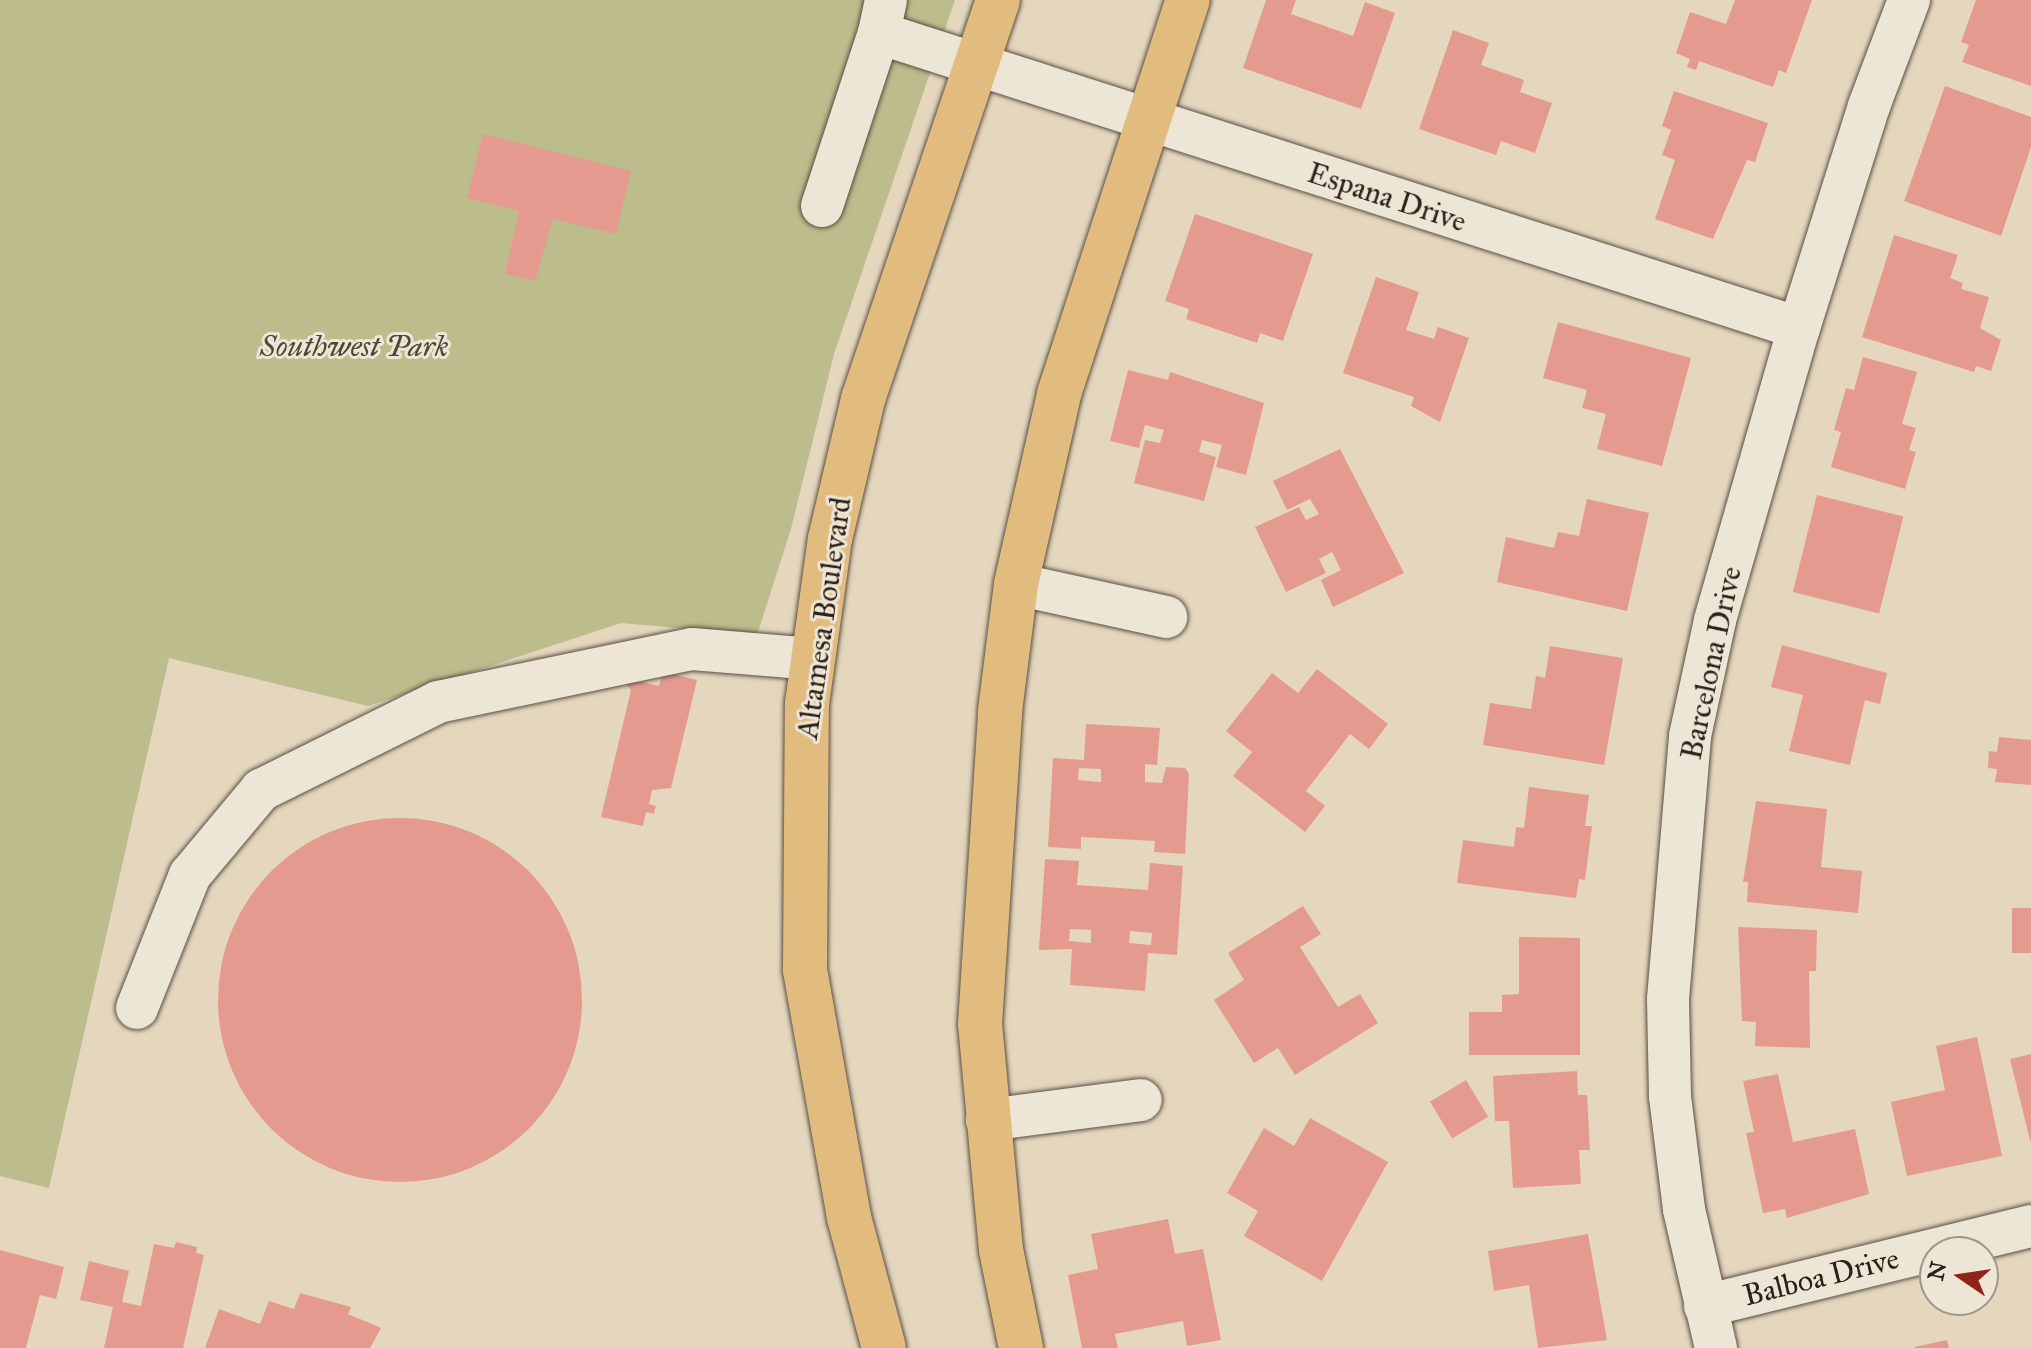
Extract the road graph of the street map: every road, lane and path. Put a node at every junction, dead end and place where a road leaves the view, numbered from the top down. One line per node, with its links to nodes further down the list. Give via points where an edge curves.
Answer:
1 (998, 0): 5 (main road, Altamesa Boulevard)
2 (1188, 0): 6 (main road)
3 (1909, 0): 8 (street, Barcelona Drive, via 1869,106)
4 (883, 16): 5 (street, Espana Drive); 7 (street)
5 (976, 61): 6 (street, Espana Drive); 11 (main road, Altamesa Boulevard, via 863,399 830,539)
6 (1145, 121): 8 (street, Espana Drive); 9 (main road, via 1059,394)
7 (822, 206)
8 (1799, 328): 16 (street, Barcelona Drive, via 1715,620 1690,736 1668,999 1670,1082 1684,1209)
9 (1016, 584): 10 (street); 14 (main road, via 983,921 980,1024)
10 (1166, 617)
11 (813, 659): 12 (street, via 692,649 438,702 261,790 190,875); 17 (main road, Altamesa Boulevard, via 802,866 805,970 849,1217)
12 (137, 1008)
13 (1141, 1100): 14 (street)
14 (987, 1120): 18 (main road, via 1001,1250)
15 (2031, 1226): 16 (street, Balboa Drive)
16 (1705, 1306): 19 (street, Barcelona Drive)
17 (884, 1348)
18 (1021, 1348)
19 (1716, 1348)

